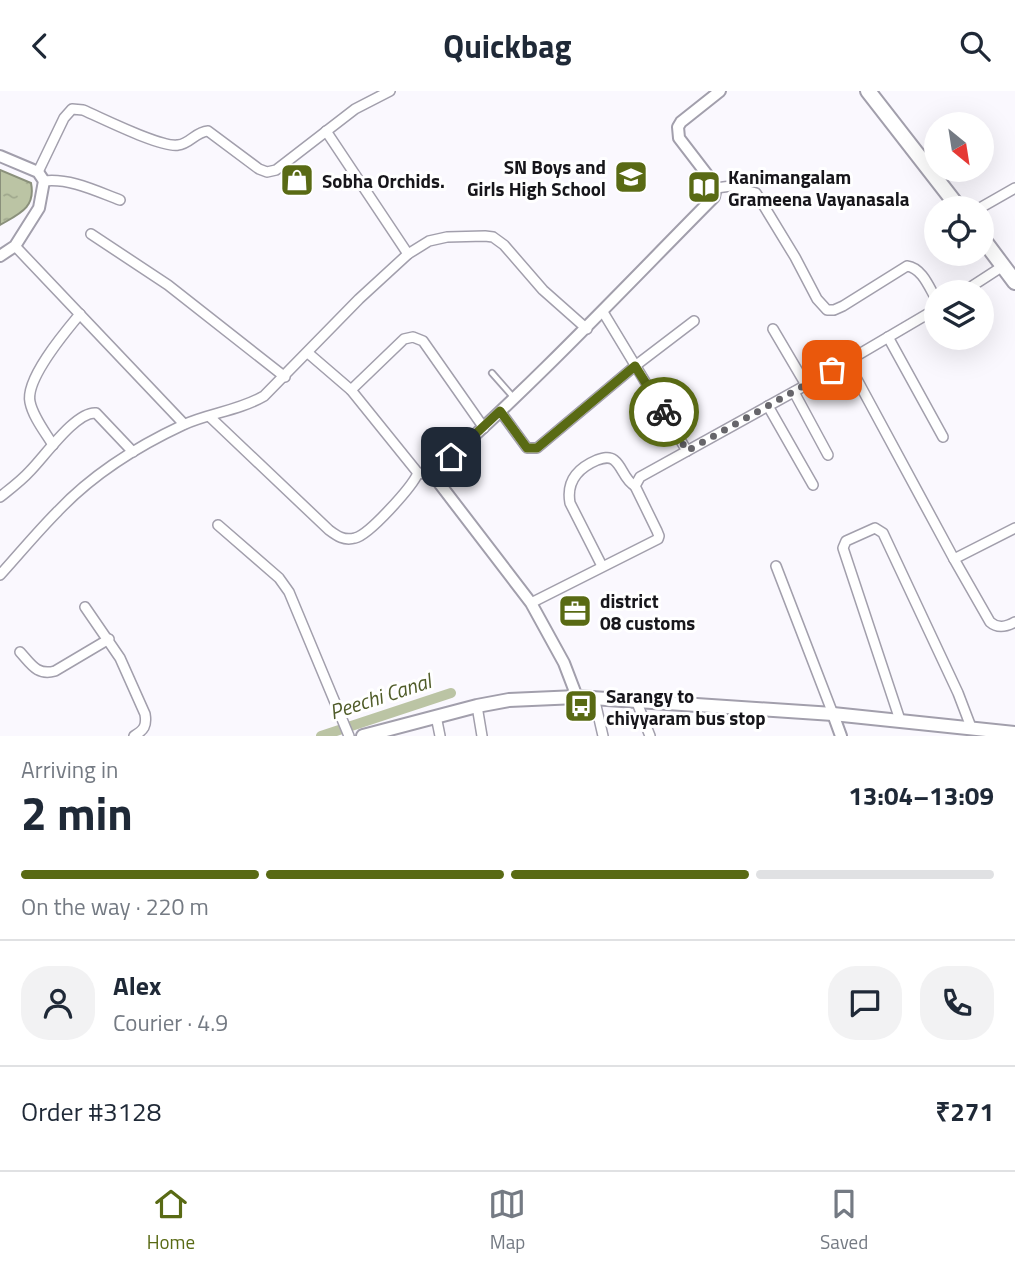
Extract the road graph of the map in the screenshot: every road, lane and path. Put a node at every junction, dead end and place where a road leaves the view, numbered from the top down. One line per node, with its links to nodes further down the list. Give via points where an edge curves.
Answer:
1 (390, 91): 4 (street)
2 (720, 91): 7 (street, via 681,122 677,132)
3 (868, 91): 9 (main road)
4 (326, 131): 6 (street, via 267,172 208,131 199,132 183,145 167,145 72,109); 14 (street)
5 (0, 156): 6 (street)
6 (41, 176): 10 (street); 13 (street, via 39,208)
7 (716, 188): 18 (street, via 732,186 756,193 827,310 843,306 907,267 915,267); 21 (street, via 713,197)
8 (1015, 188): 11 (street)
9 (950, 196)
10 (120, 200)
11 (994, 200)
12 (91, 234): 32 (street, via 168,285)
13 (15, 246): 16 (street); 22 (street)
14 (408, 254): 25 (street, via 429,241 447,237 492,237); 28 (street)
15 (994, 254): 17 (main road)
16 (0, 255)
17 (1003, 266): 19 (street); 20 (main road)
18 (924, 280)
19 (981, 280)
20 (1015, 282)
21 (603, 311): 25 (street); 30 (street)
22 (80, 314): 40 (street); 43 (street, via 51,348 30,391 35,416)
23 (924, 316): 27 (street)
24 (694, 321): 30 (street)
25 (587, 329): 36 (street)
26 (773, 329): 33 (street)
27 (888, 337): 29 (street); 42 (street)
28 (308, 353): 32 (street); 34 (street)
29 (847, 361): 33 (street); 54 (street)
30 (635, 366): 38 (street, via 537,448 527,448); 45 (street)
31 (492, 373): 36 (lane)
32 (285, 377): 39 (street, via 264,397)
33 (806, 385): 35 (street)
34 (351, 390): 41 (street, via 404,339 413,337 423,341); 47 (street)
35 (794, 392): 37 (street); 46 (street)
36 (514, 398): 38 (street)
37 (768, 406): 45 (street); 49 (street)
38 (500, 411): 41 (street)
39 (210, 417): 40 (street); 47 (street, via 342,538 356,538 367,531)
40 (184, 424): 44 (street)
41 (484, 428): 48 (street)
42 (943, 437)
43 (53, 445): 44 (street, via 89,412 96,413); 51 (street)
44 (133, 451): 57 (street, via 60,509)
45 (687, 451): 50 (street, via 640,477)
46 (828, 455)
47 (418, 473): 48 (street)
48 (433, 475): 58 (street)
49 (813, 485)
50 (635, 486): 55 (street, via 659,535 652,543); 55 (street, via 610,458 581,467 572,481 570,503)
51 (0, 497)
52 (218, 525): 71 (street, via 289,592)
53 (1015, 528): 54 (street)
54 (954, 559): 60 (street, via 990,622 995,627)
55 (602, 566): 58 (street)
56 (776, 566): 67 (street)
57 (0, 575)
58 (531, 603): 63 (street)
59 (85, 607): 61 (street)
60 (1015, 622)
61 (109, 639): 62 (street, via 46,674 38,672); 75 (street, via 145,714 143,730)
62 (20, 652)
63 (577, 697): 64 (main road); 66 (main road)
64 (594, 697): 65 (main road); 78 (street)
65 (636, 700): 67 (main road); 79 (street)
66 (477, 706): 68 (main road); 77 (street)
67 (834, 714): 69 (main road); 80 (street)
68 (436, 716): 74 (main road); 76 (street)
69 (900, 720): 70 (main road); 70 (street, via 844,548 846,541 875,528 883,533)
70 (971, 727): 72 (main road)
71 (346, 732)
72 (988, 733): 73 (main road)
73 (1015, 733)
74 (371, 735)
75 (134, 736)
76 (440, 736)
77 (482, 736)
78 (603, 736)
79 (650, 736)
80 (841, 736)

